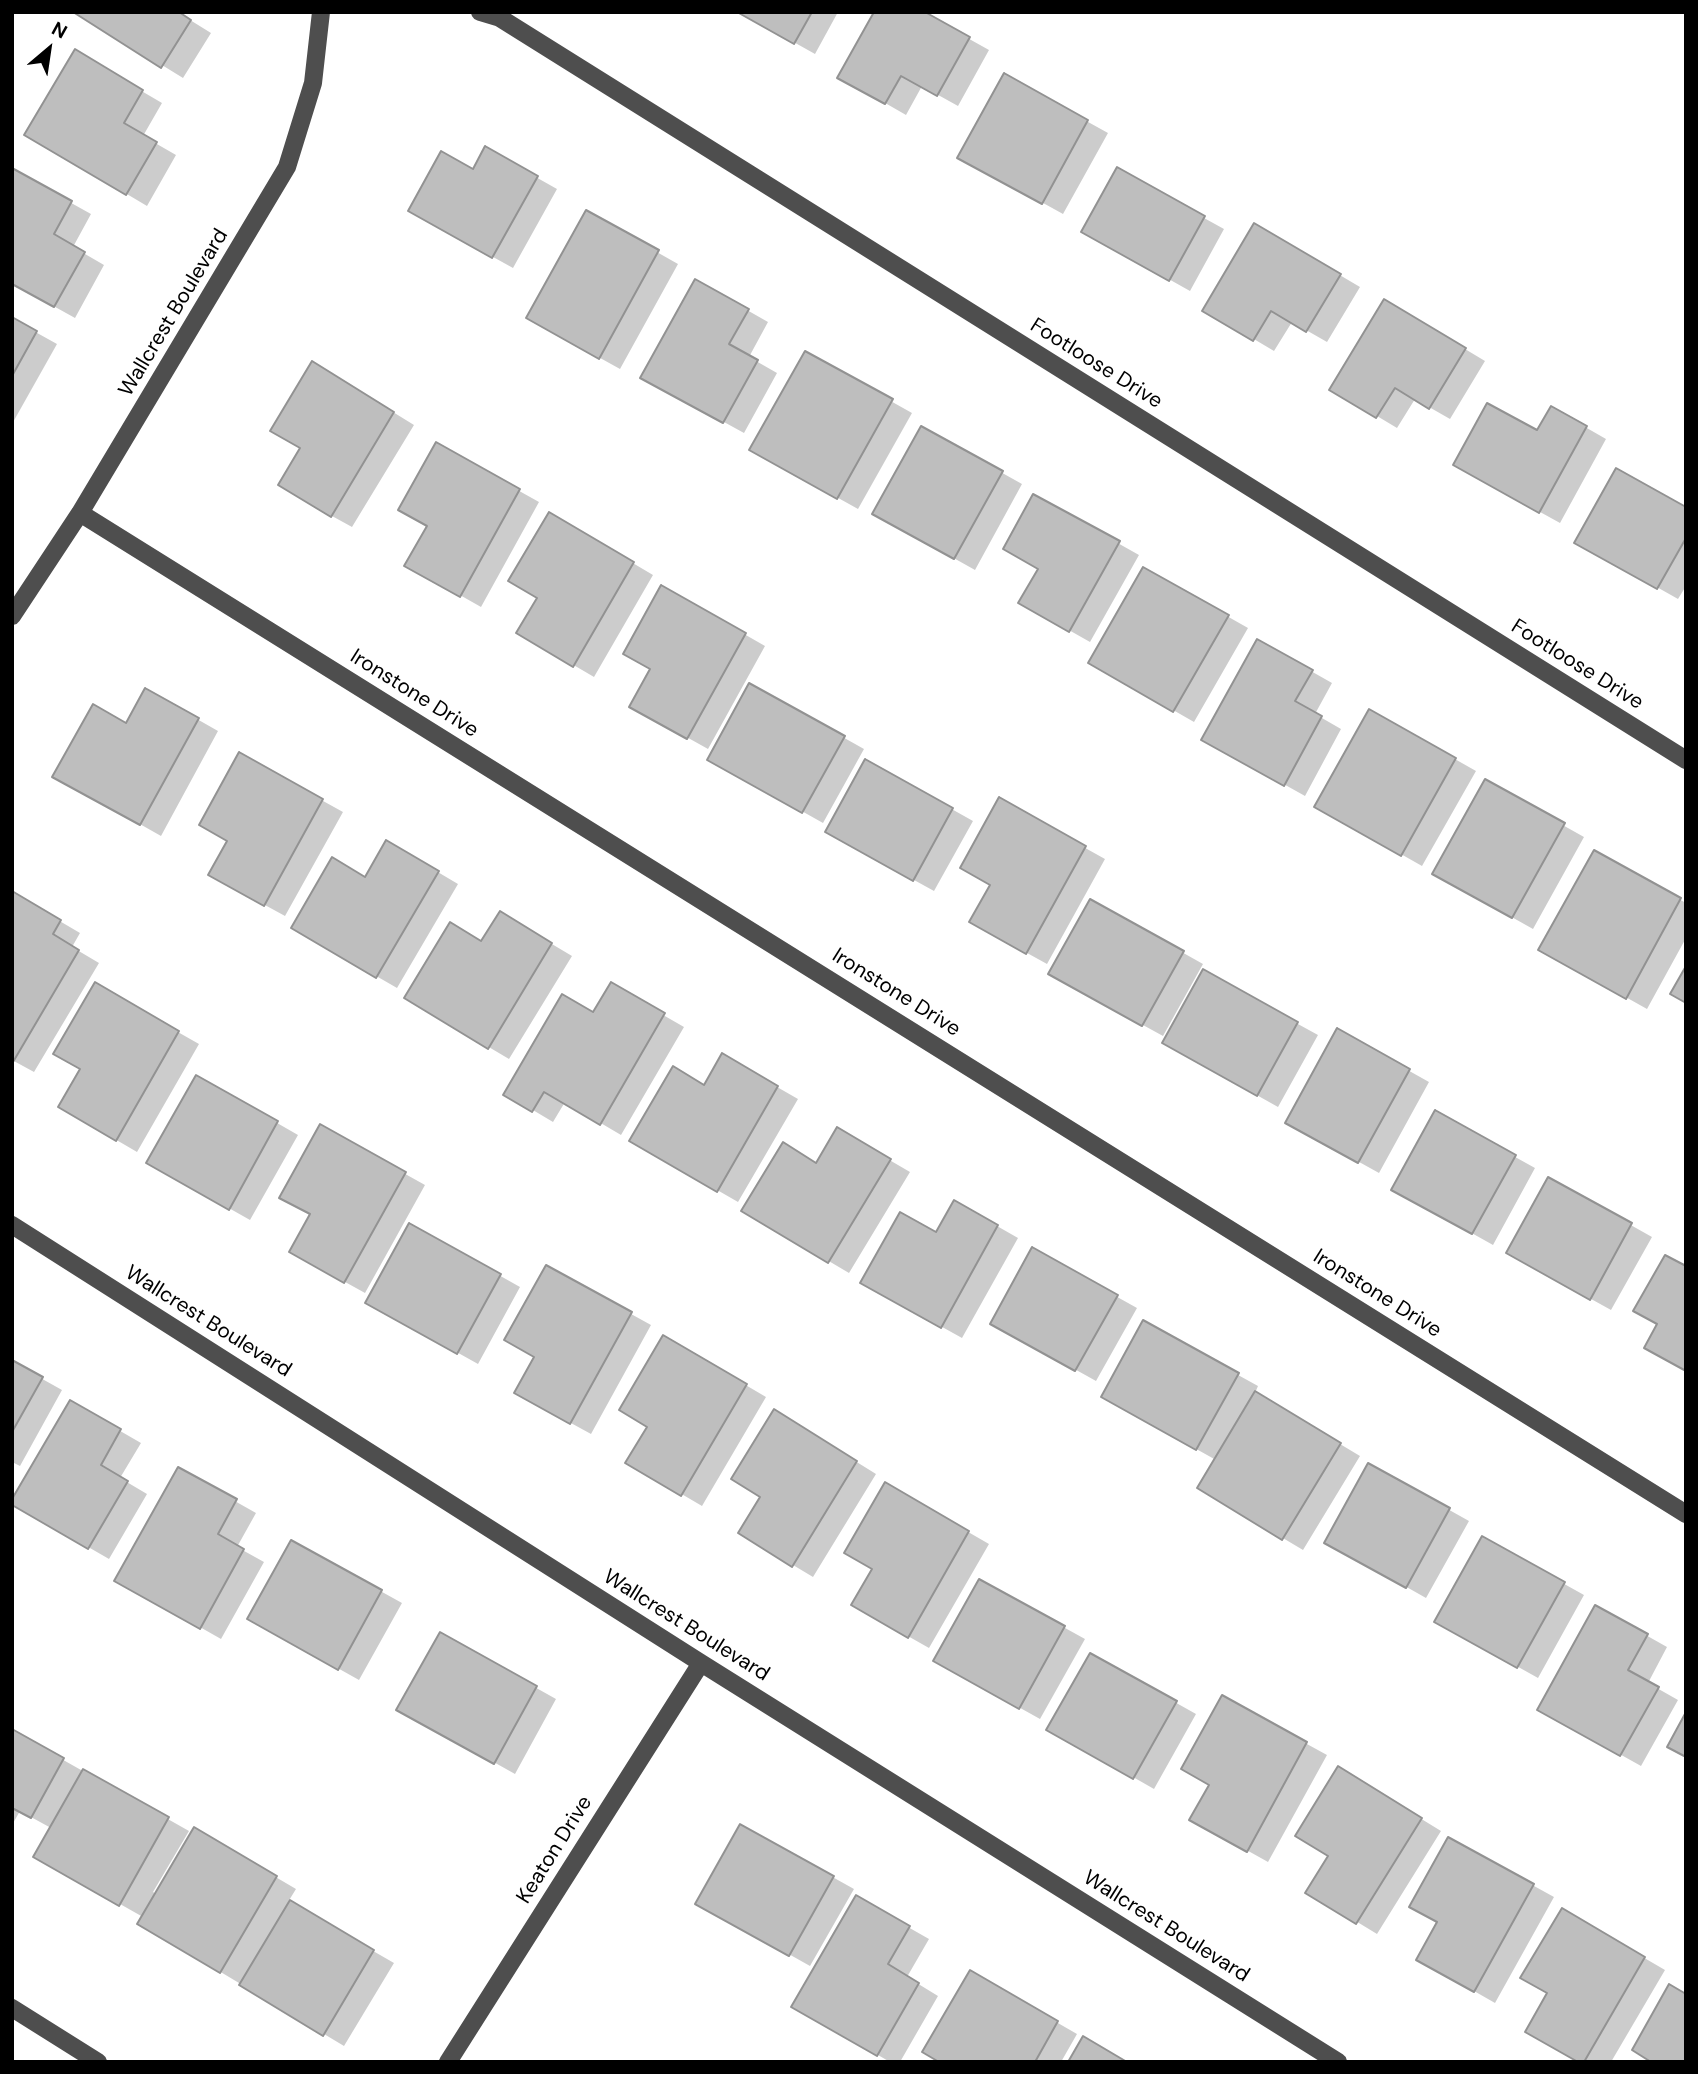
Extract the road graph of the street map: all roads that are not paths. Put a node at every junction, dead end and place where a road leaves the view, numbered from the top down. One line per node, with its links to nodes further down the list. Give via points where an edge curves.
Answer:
1 (321, 12): 3 (street, Wallcrest Boulevard, via 313,83 287,167)
2 (480, 12): 5 (street, Footloose Drive, via 500,18)
3 (80, 513): 4 (street, Wallcrest Boulevard); 7 (street, Ironstone Drive)
4 (12, 616)
5 (1686, 760)
6 (12, 1225): 8 (street, Wallcrest Boulevard)
7 (1686, 1514)
8 (701, 1662): 11 (street, Keaton Drive); 12 (street, Wallcrest Boulevard)
9 (12, 2008): 10 (street)
10 (98, 2062)
11 (448, 2062)
12 (1338, 2062)

